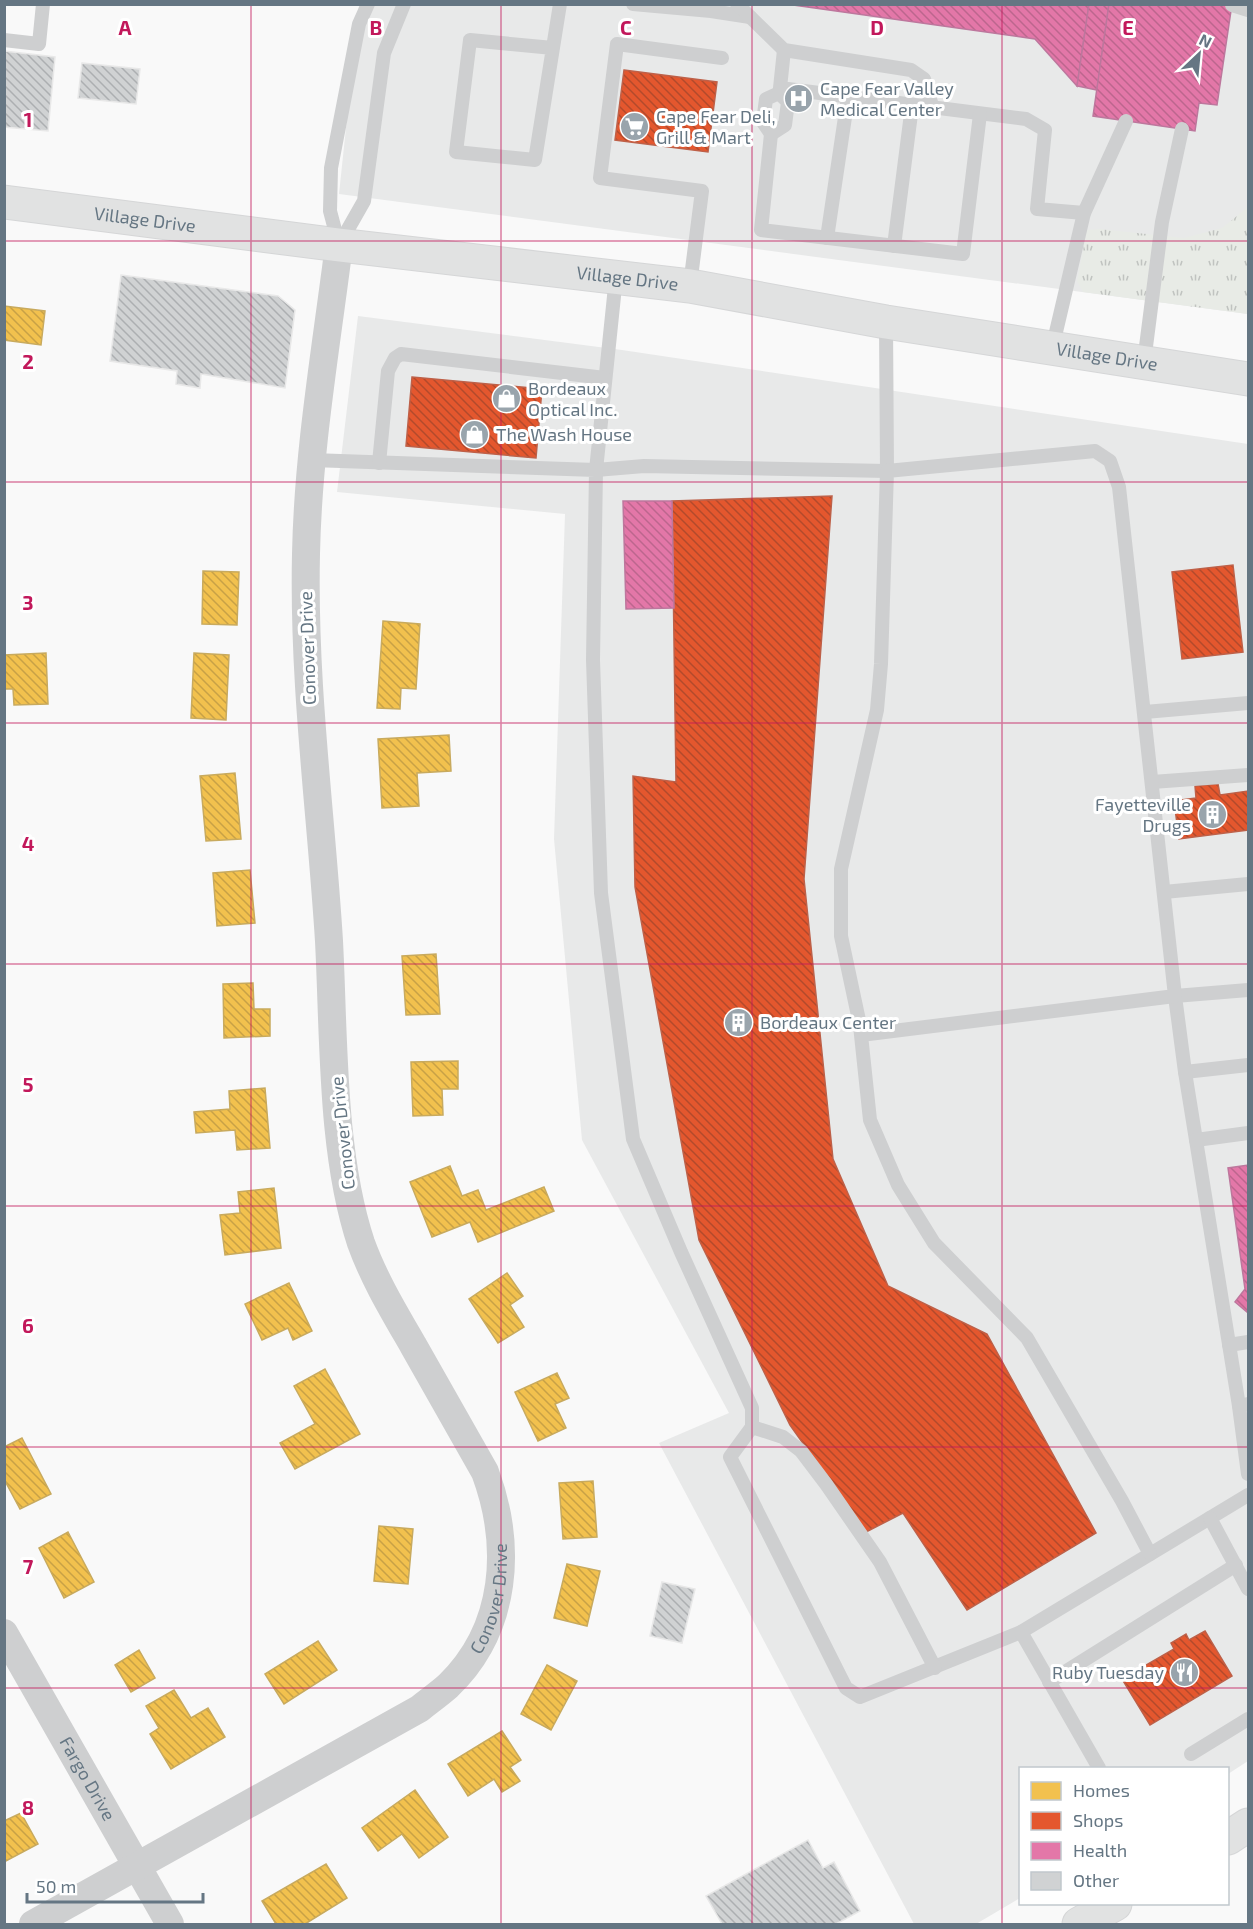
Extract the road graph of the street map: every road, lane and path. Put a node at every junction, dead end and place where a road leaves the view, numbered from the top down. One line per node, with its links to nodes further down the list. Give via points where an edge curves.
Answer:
1 (43, 4): 10 (lane, via 39,44)
2 (368, 4): 25 (lane, via 359,24 331,168 330,211)
3 (404, 4): 25 (lane, via 384,53 364,201)
4 (560, 4): 11 (lane)
5 (633, 4): 9 (lane)
6 (737, 4): 9 (lane)
7 (1232, 5): 8 (lane)
8 (1248, 10)
9 (751, 17): 12 (lane)
10 (4, 40)
11 (553, 48): 11 (lane, via 535,160 456,152 470,40)
12 (784, 50): 14 (lane); 17 (lane, via 911,70 924,79)
13 (722, 58): 28 (lane, via 617,44 600,178 702,191)
14 (779, 90): 15 (lane); 21 (lane, via 766,99 763,122); 21 (lane, via 788,102 785,125)
15 (848, 97): 16 (lane); 24 (lane)
16 (912, 106): 17 (lane); 26 (lane)
17 (933, 109): 18 (lane)
18 (980, 114): 23 (lane, via 1026,119 1045,130 1036,209); 26 (lane, via 963,254)
19 (1126, 121): 23 (lane)
20 (1182, 129): 31 (lane, via 1162,222)
21 (771, 134): 24 (lane, via 761,230)
22 (4, 202): 25 (main road, Village Drive)
23 (1084, 213): 30 (lane)
24 (827, 238): 26 (lane)
25 (339, 245): 27 (main road, Village Drive); 34 (street, Conover Drive)
26 (894, 246)
27 (616, 278): 28 (main road, Village Drive); 32 (lane)
28 (690, 286): 29 (main road, Village Drive)
29 (886, 322): 30 (main road, Village Drive); 37 (lane)
30 (1053, 349): 31 (main road, Village Drive)
31 (1143, 364): 33 (main road, Village Drive)
32 (605, 378): 35 (lane, via 401,354 388,371); 36 (lane)
33 (1248, 379)
34 (312, 460): 35 (lane); 70 (street, Conover Drive, via 306,639 327,903 341,1156 351,1209 381,1290 485,1472 498,1512 502,1565 485,1633 448,1685 419,1709)
35 (379, 463): 36 (lane)
36 (596, 470): 37 (lane, via 644,466); 54 (lane, via 593,660 601,893 633,1139 752,1408)
37 (887, 471): 39 (lane, via 1095,451 1110,461 1119,487); 46 (lane, via 877,710 841,869 841,936)
38 (1248, 703): 39 (lane)
39 (1144, 712): 41 (lane)
40 (1248, 775): 41 (lane)
41 (1152, 782): 43 (lane)
42 (1248, 884): 43 (lane)
43 (1164, 892): 45 (lane)
44 (1248, 990): 45 (lane)
45 (1175, 996): 46 (lane); 48 (lane)
46 (861, 1035): 58 (lane, via 870,1120 898,1185 934,1243 1027,1338)
47 (1248, 1065): 48 (lane)
48 (1185, 1072): 50 (lane)
49 (1248, 1133): 50 (lane)
50 (1196, 1140): 52 (lane)
51 (1248, 1342): 52 (lane)
52 (1229, 1345): 53 (lane)
53 (1244, 1405): 55 (lane)
54 (752, 1427): 63 (lane, via 783,1437 801,1451 880,1562); 63 (lane, via 730,1457 846,1688 860,1697)
55 (1248, 1474)
56 (1248, 1495): 57 (lane)
57 (1210, 1518): 58 (lane); 59 (lane)
58 (1150, 1554): 61 (lane)
59 (1236, 1565): 60 (lane); 64 (lane)
60 (1248, 1589)
61 (1021, 1632): 63 (lane); 64 (lane)
62 (4, 1633): 70 (street, Fargo Drive)
63 (935, 1668)
64 (1049, 1682): 67 (lane)
65 (1248, 1719): 66 (lane)
66 (1191, 1754)
67 (1098, 1767)
68 (1248, 1825): 69 (main road)
69 (1229, 1837)
70 (137, 1866): 72 (street, Conover Drive); 73 (street, Fargo Drive)
71 (1113, 1905): 74 (main road)
72 (33, 1924)
73 (170, 1924)
74 (1079, 1924)

